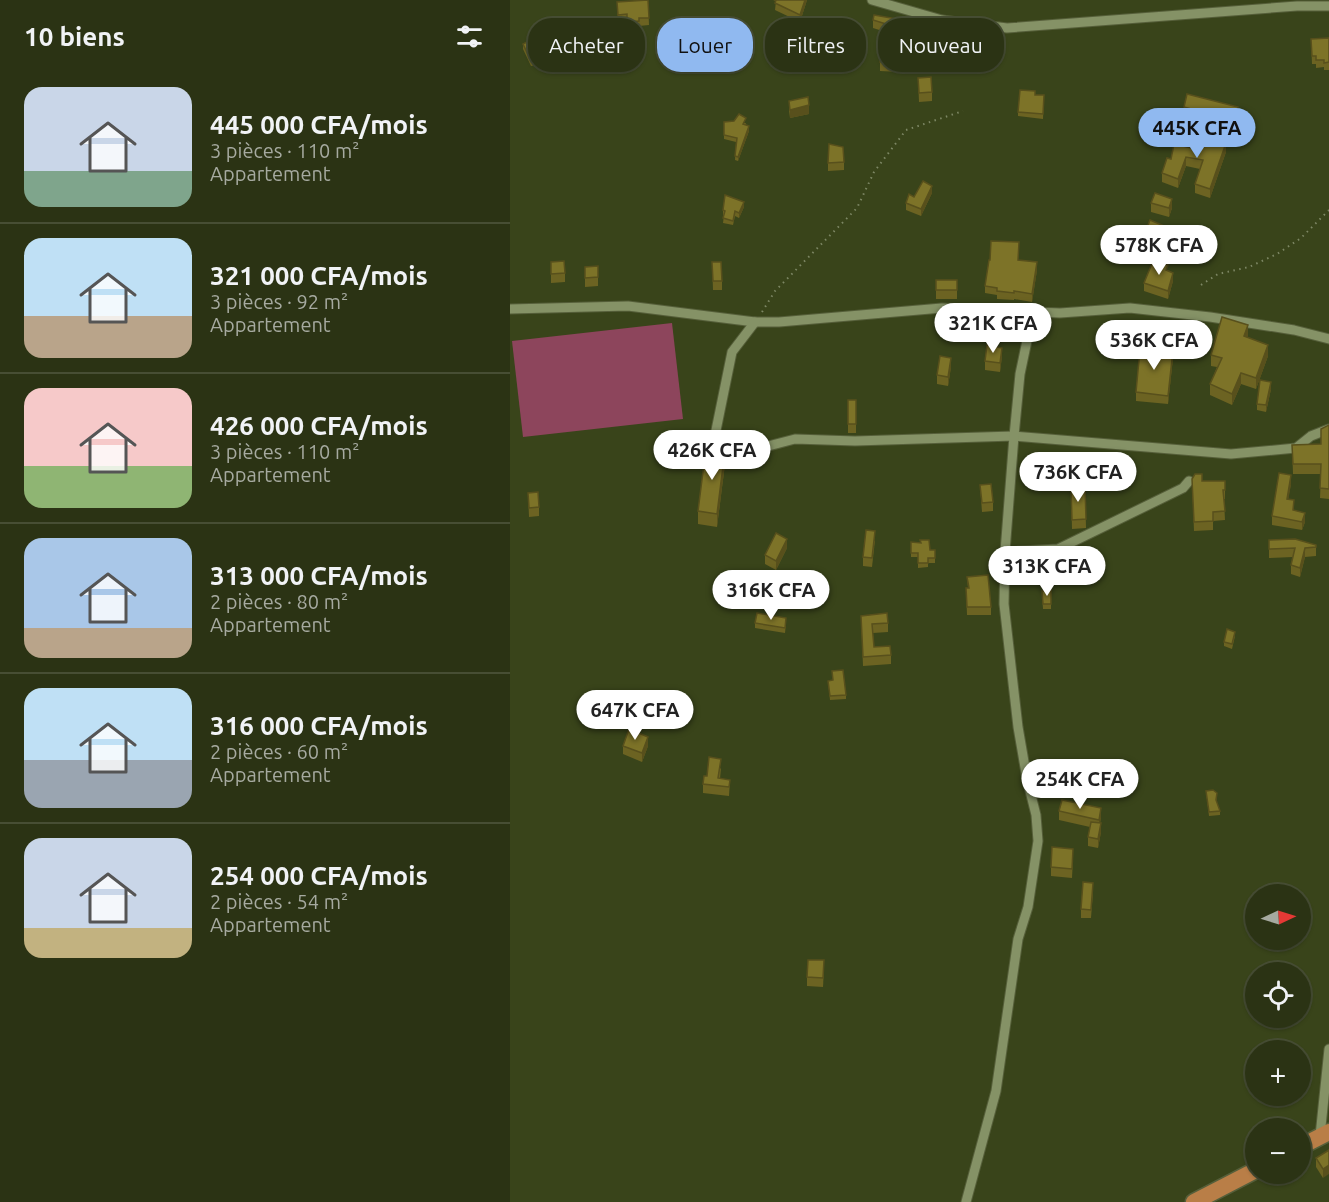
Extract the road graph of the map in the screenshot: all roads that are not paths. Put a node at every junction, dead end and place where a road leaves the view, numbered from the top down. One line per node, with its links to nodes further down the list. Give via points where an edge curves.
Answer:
1 (872, 0): 2 (street, via 942,20 1007,28)
2 (1329, 6)
3 (510, 309): 5 (street, via 628,306)
4 (1028, 313): 5 (street, via 942,308); 6 (street, via 1130,308 1284,328); 8 (street)
5 (755, 322): 9 (street, via 732,352)
6 (1329, 339)
7 (1329, 429): 8 (street, via 1296,447 1231,454)
8 (1014, 436): 10 (street, via 795,439); 12 (street)
9 (713, 445)
10 (742, 453)
11 (1189, 481): 12 (street, via 1183,488 1058,549)
12 (1005, 552): 17 (street, via 1009,656 1038,841 1028,907 1018,939 996,1091)
13 (1329, 1049): 14 (street)
14 (1325, 1134): 15 (highway)
15 (1311, 1141)
16 (1245, 1176): 18 (highway)
17 (966, 1202)
18 (1194, 1202)

